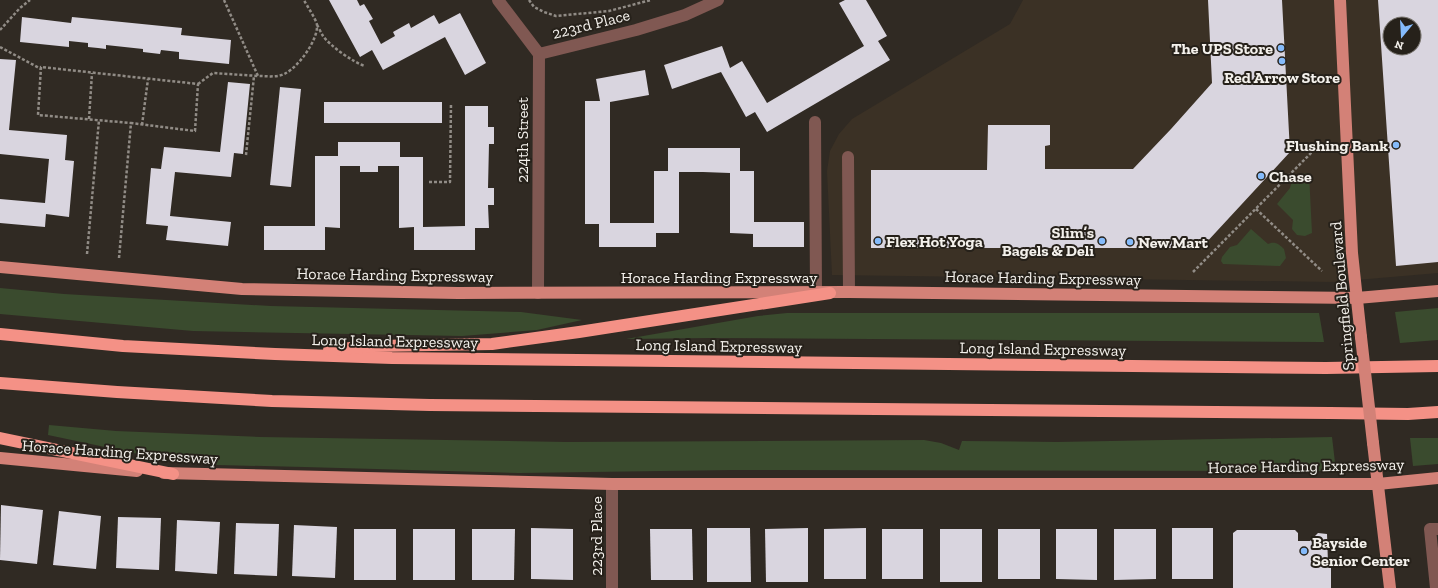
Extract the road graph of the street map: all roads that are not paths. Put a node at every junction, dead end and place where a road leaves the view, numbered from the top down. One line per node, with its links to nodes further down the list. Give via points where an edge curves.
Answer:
1 (498, 0): 4 (street)
2 (718, 0): 4 (street, 223rd Place, via 685,15 636,30)
3 (1340, 0): 13 (main road, Springfield Boulevard, via 1352,253)
4 (539, 54): 10 (street, 224th Street)
5 (815, 122): 11 (street)
6 (848, 157): 9 (street)
7 (0, 267): 10 (main road, Horace Harding Expressway, via 242,289)
8 (1438, 290): 13 (main road, Horace Harding Expressway)
9 (849, 292): 12 (main road, Horace Harding Expressway); 13 (main road, Horace Harding Expressway)
10 (538, 293): 11 (main road, Horace Harding Expressway)
11 (816, 293): 12 (main road, Horace Harding Expressway)
12 (830, 293): 15 (highway, via 492,344 373,346)
13 (1357, 298): 24 (main road, Springfield Boulevard, bridge)
14 (0, 334): 15 (highway, Long Island Expressway, via 123,346)
15 (276, 354): 16 (highway, Long Island Expressway, via 392,358 1326,368)
16 (1438, 366)
17 (0, 383): 18 (highway, via 272,401 414,404 1408,414)
18 (1438, 412)
19 (0, 438): 21 (highway)
20 (0, 458): 21 (main road, Horace Harding Expressway)
21 (173, 474): 23 (main road, Horace Harding Expressway)
22 (1438, 478): 24 (main road, Horace Harding Expressway)
23 (612, 484): 24 (main road, Horace Harding Expressway); 26 (street, 223rd Place)
24 (1378, 484): 27 (main road, Springfield Boulevard)
25 (1438, 529): 28 (street, via 1430,529)
26 (612, 588)
27 (1390, 588)
28 (1436, 588)

